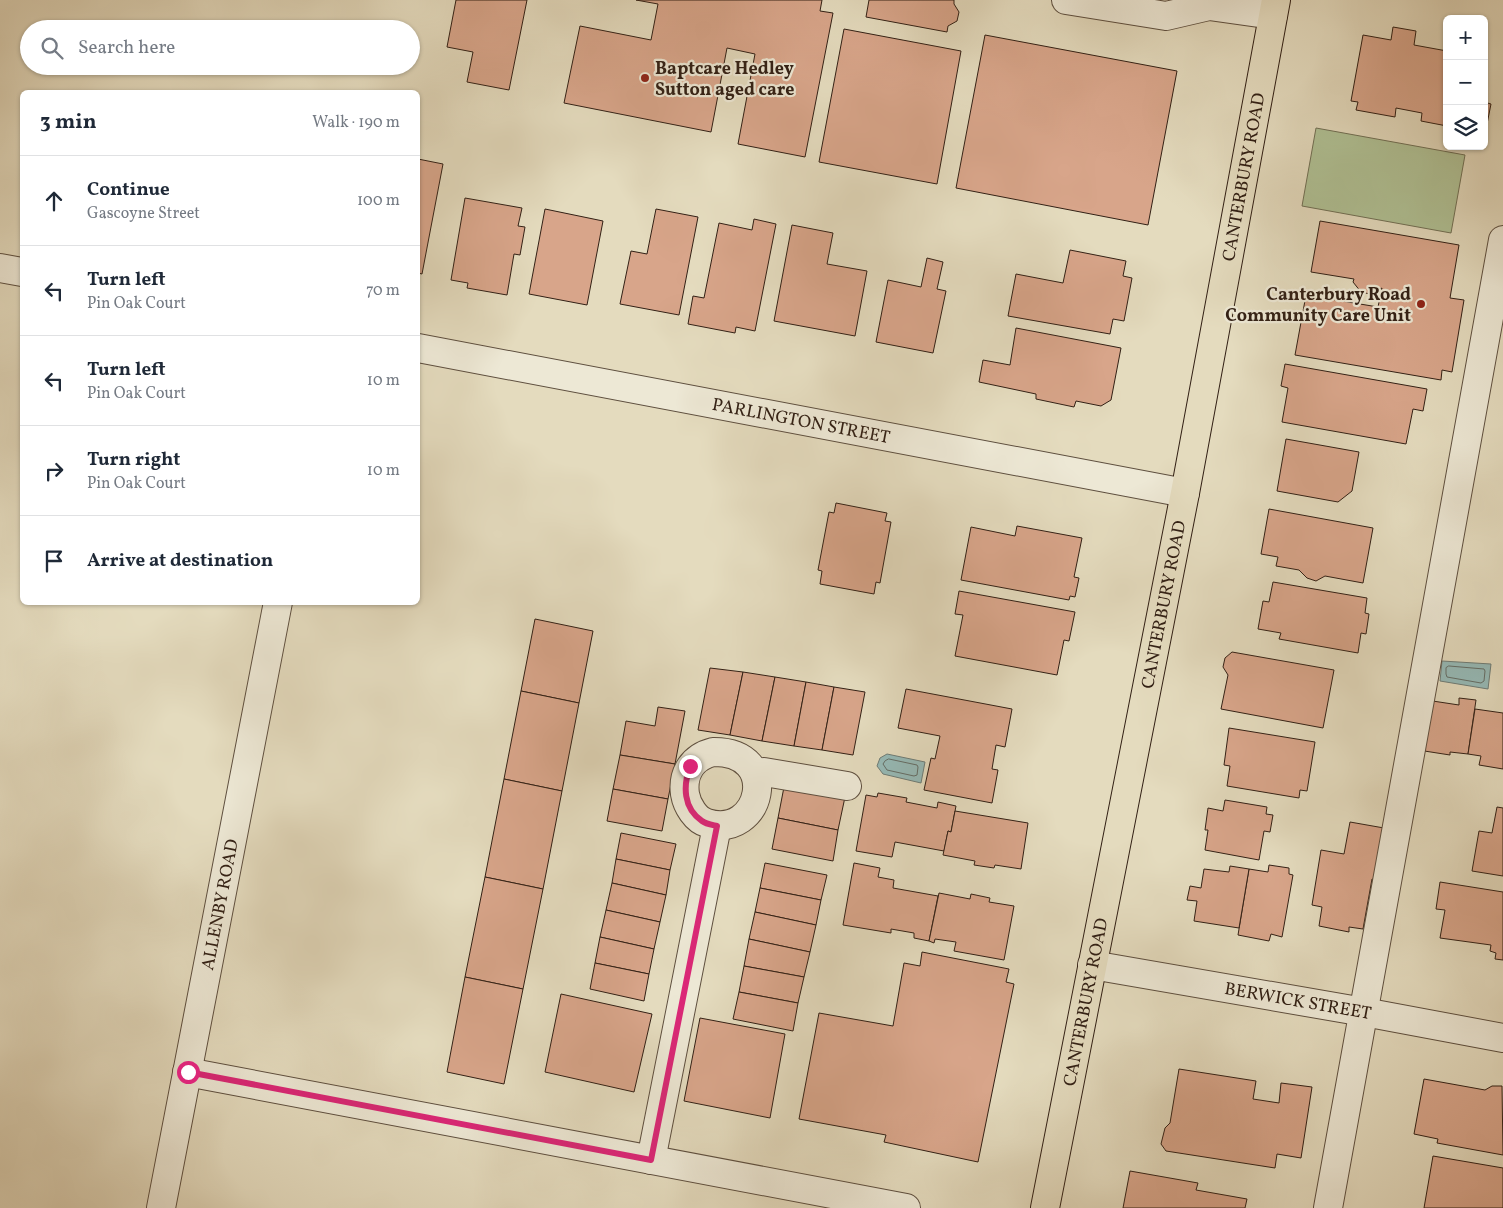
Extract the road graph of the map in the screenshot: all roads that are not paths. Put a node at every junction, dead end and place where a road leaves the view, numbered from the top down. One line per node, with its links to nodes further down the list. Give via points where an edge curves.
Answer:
1 (1066, 0): 2 (street, via 1166,16 1210,6)
2 (1274, 8): 7 (main road, CANTERBURY ROAD)
3 (1503, 240): 13 (street)
4 (0, 268): 5 (street)
5 (20, 272)
6 (420, 348): 7 (street, PARLINGTON STREET)
7 (1185, 493): 12 (main road, CANTERBURY ROAD)
8 (277, 605): 15 (street, ALLENBY ROAD)
9 (756, 776): 10 (street, via 764,772); 11 (street, via 756,797 744,817 731,824); 11 (street, via 744,760 722,752 704,754 690,766 686,800 702,822)
10 (847, 786)
11 (717, 826): 16 (street)
12 (1092, 965): 13 (street, BERWICK STREET); 19 (main road, CANTERBURY ROAD)
13 (1364, 1012): 14 (street, BERWICK STREET); 20 (street)
14 (1503, 1038)
15 (188, 1072): 16 (street); 17 (street, ALLENBY ROAD)
16 (651, 1160): 18 (street)
17 (161, 1208)
18 (906, 1208)
19 (1045, 1208)
20 (1328, 1208)

